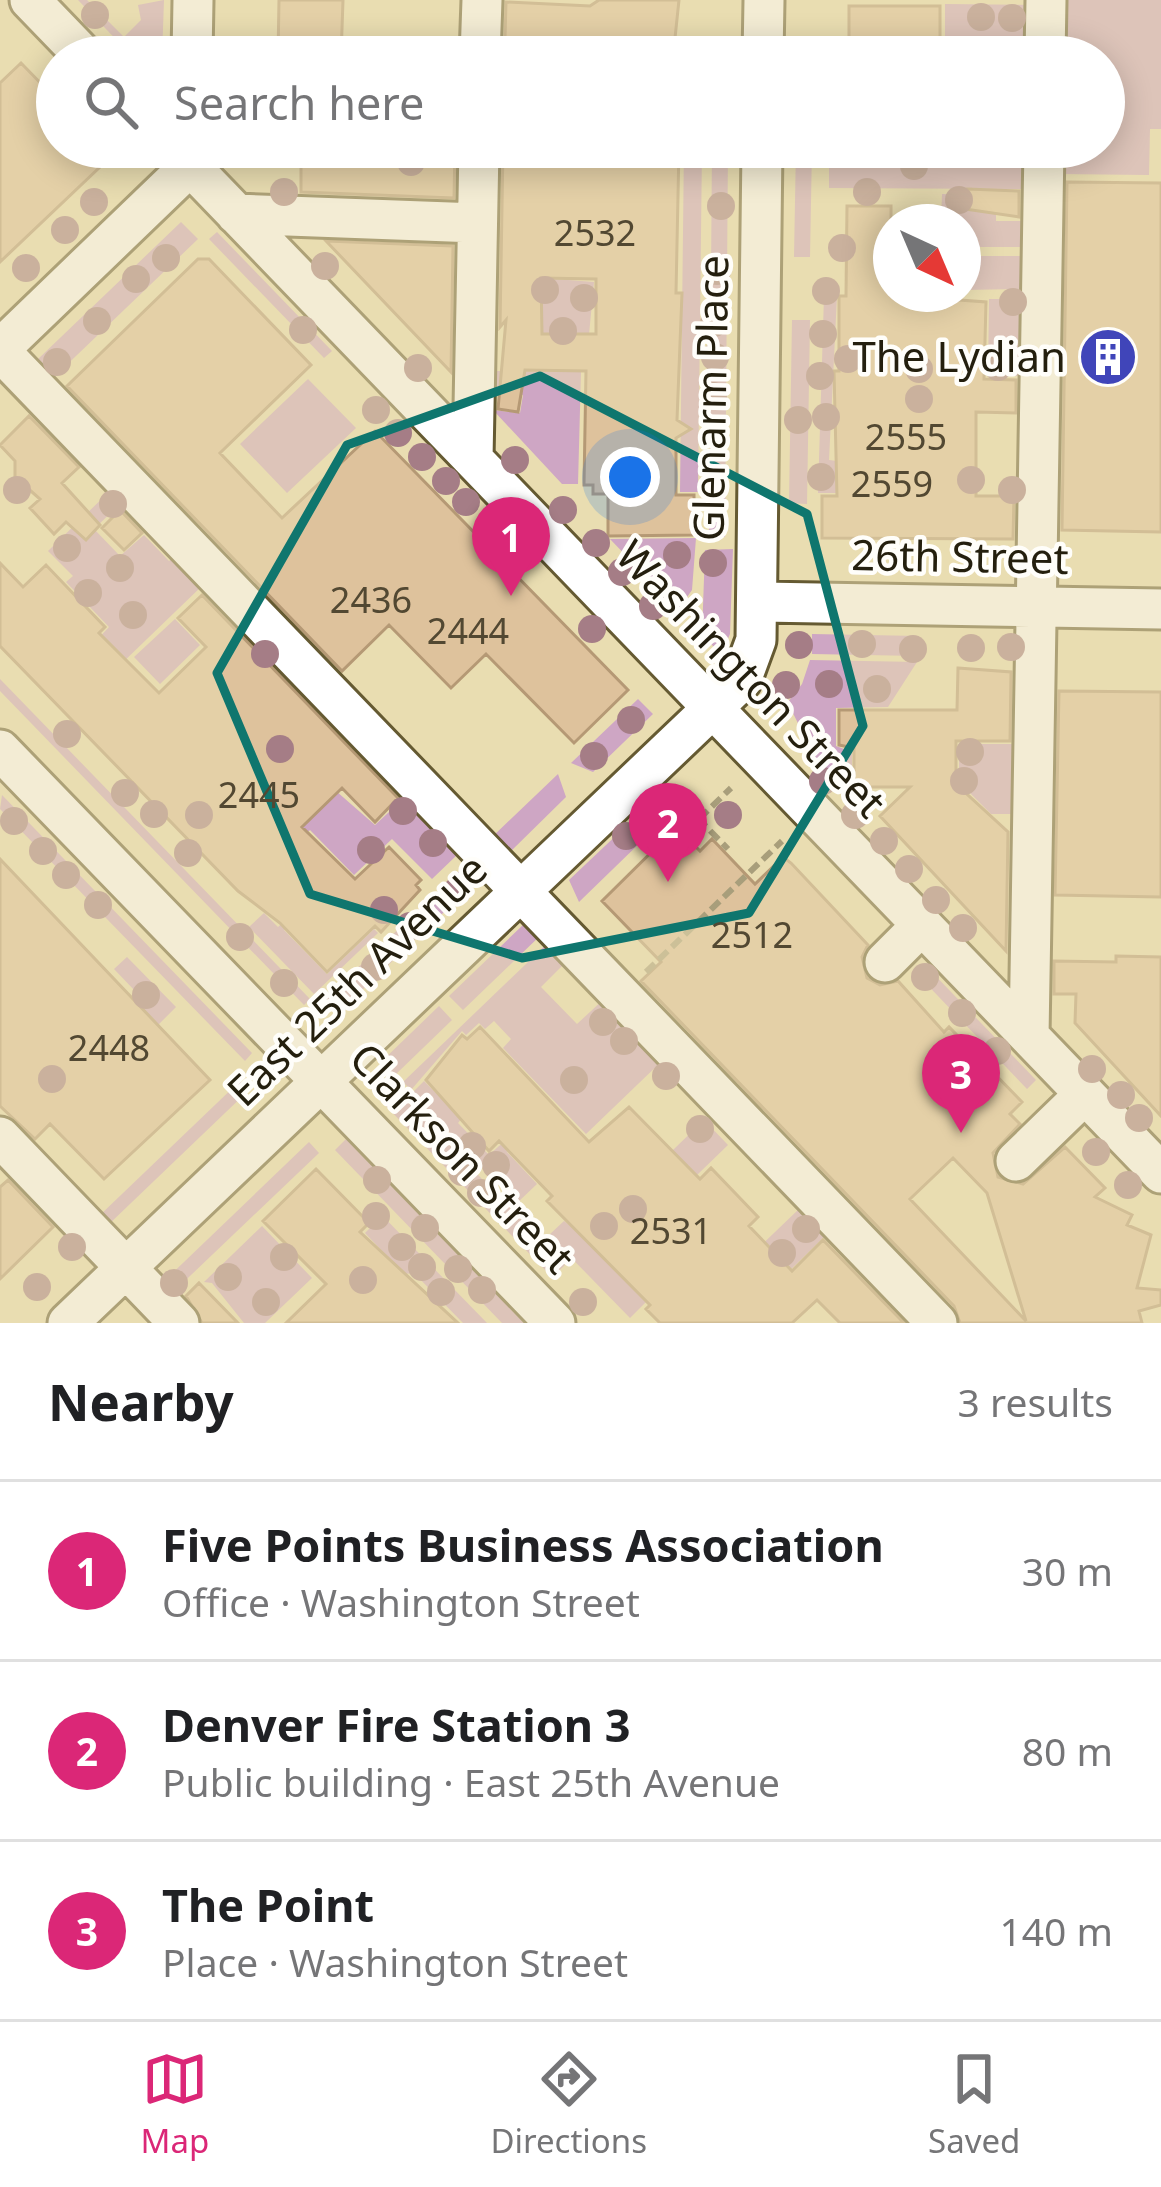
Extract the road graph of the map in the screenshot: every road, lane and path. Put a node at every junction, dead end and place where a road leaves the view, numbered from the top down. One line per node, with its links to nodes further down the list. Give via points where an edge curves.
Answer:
1 (30, 0): 6 (street)
2 (193, 0): 7 (street)
3 (482, 0): 8 (street)
4 (764, 0): 9 (street)
5 (1046, 0): 10 (street)
6 (65, 36)
7 (192, 36)
8 (481, 36)
9 (763, 36)
10 (1045, 36)
11 (170, 168): 18 (street)
12 (197, 168): 16 (street, Washington Street)
13 (478, 168): 17 (street)
14 (762, 168): 20 (street, Glenarm Place)
15 (1043, 168): 21 (street)
16 (236, 214): 17 (street); 19 (street, Washington Street)
17 (477, 223): 19 (street)
18 (0, 350): 30 (street)
19 (473, 459): 23 (street, Washington Street)
20 (757, 602): 21 (street, 26th Street); 23 (street, Glenarm Place, via 757,640 741,681)
21 (1036, 607): 22 (street, 26th Street); 34 (street)
22 (1161, 609)
23 (712, 708): 30 (street, East 25th Avenue); 31 (street, Washington Street)
24 (0, 750): 35 (street, Clarkson Street)
25 (731, 788): 27 (path)
26 (686, 806): 27 (path)
27 (699, 819): 29 (path)
28 (782, 841): 33 (path)
29 (728, 849)
30 (520, 891): 33 (street); 35 (street, East 25th Avenue)
31 (922, 925): 32 (street); 34 (street, Washington Street)
32 (885, 962)
33 (621, 995): 44 (street)
34 (1029, 1036): 36 (street, Washington Street)
35 (320, 1082): 40 (street, East 25th Avenue); 43 (street, Clarkson Street)
36 (1085, 1094): 38 (street); 39 (street, Washington Street)
37 (0, 1137): 40 (street)
38 (1016, 1161)
39 (1161, 1173)
40 (126, 1268): 41 (street, East 25th Avenue); 42 (street)
41 (68, 1323)
42 (179, 1323)
43 (555, 1323)
44 (937, 1323)

